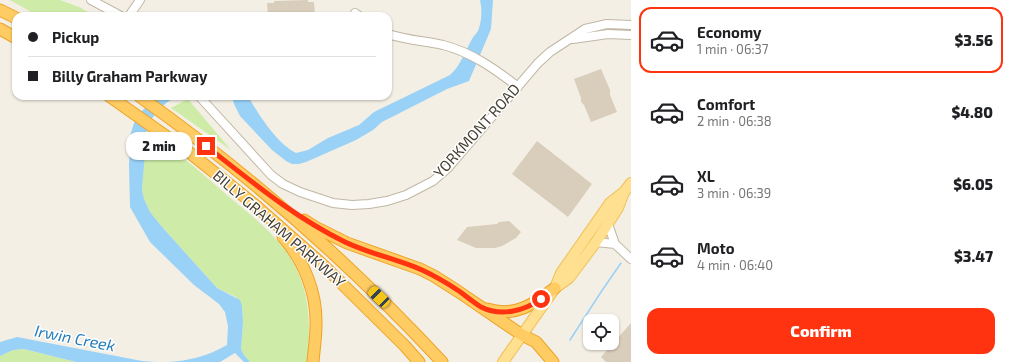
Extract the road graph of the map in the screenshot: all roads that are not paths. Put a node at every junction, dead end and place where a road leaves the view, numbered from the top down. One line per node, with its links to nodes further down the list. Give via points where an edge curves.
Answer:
1 (91, 0): 4 (street)
2 (140, 0): 5 (street)
3 (0, 10): 6 (highway)
4 (114, 12)
5 (131, 12)
6 (12, 16)
7 (631, 25): 12 (street, YORKMONT ROAD, via 595,26)
8 (0, 29): 11 (highway)
9 (392, 35): 13 (street, via 454,48 490,66)
10 (631, 35): 12 (street, YORKMONT ROAD, via 608,34)
11 (12, 36)
12 (570, 39): 13 (street, YORKMONT ROAD, via 547,54)
13 (518, 87): 16 (street, YORKMONT ROAD, via 439,176 406,195 363,205 326,201 283,184 271,175)
14 (114, 100): 20 (highway, BILLY GRAHAM PARKWAY, via 190,153)
15 (145, 100): 19 (highway, BILLY GRAHAM PARKWAY)
16 (203, 100)
17 (631, 183): 18 (main road)
18 (624, 192): 21 (main road); 25 (main road, via 610,203 560,273)
19 (266, 193): 26 (highway, via 315,227 347,243 420,269); 30 (highway, BILLY GRAHAM PARKWAY, via 334,253)
20 (255, 205): 28 (highway, via 294,250 312,290 316,310); 29 (highway, BILLY GRAHAM PARKWAY, via 323,265)
21 (608, 224): 22 (main road); 23 (street)
22 (596, 242): 23 (street); 25 (main road, via 569,278)
23 (615, 244): 24 (street)
24 (631, 259)
25 (555, 288): 26 (highway, via 534,304 522,309 498,311); 27 (main road)
26 (481, 306): 27 (highway)
27 (522, 336): 31 (main road); 32 (highway, via 536,342)
28 (313, 362)
29 (419, 362)
30 (442, 362)
31 (503, 362)
32 (553, 362)

